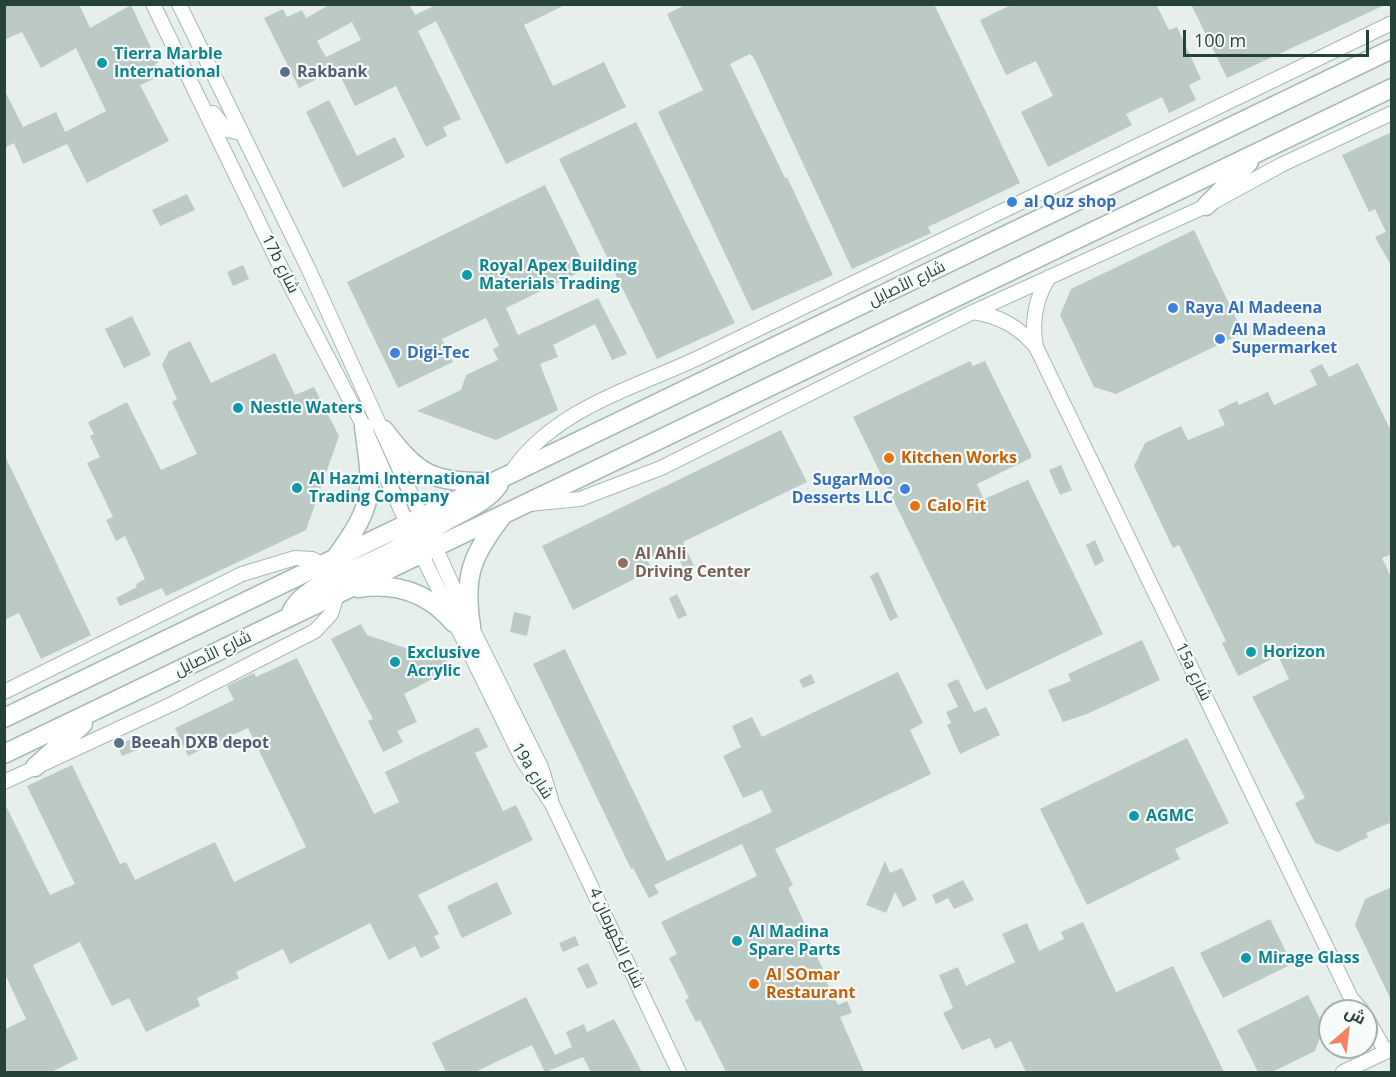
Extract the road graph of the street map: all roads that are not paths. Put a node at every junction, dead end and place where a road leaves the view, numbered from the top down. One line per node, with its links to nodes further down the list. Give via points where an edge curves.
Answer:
1 (153, 4): 5 (street, 17b شارع)
2 (179, 4): 8 (street, 17b شارع)
3 (1392, 23): 16 (street, via 585,410 534,442)
4 (1392, 49): 16 (main road, شارع الأصايل)
5 (182, 63): 8 (street, via 222,126 232,133); 14 (street, 17b شارع, via 276,258)
6 (1392, 88): 9 (main road, شارع الأصايل)
7 (1392, 113): 10 (street, via 1281,165)
8 (242, 133): 15 (street, 17b شارع)
9 (1258, 152): 10 (main road); 17 (main road, شارع الأصايل)
10 (1206, 206): 11 (street)
11 (1048, 277): 12 (street); 13 (street, 15a شارع, via 1036,305)
12 (973, 312): 13 (street, 15a شارع, via 994,316 1013,326); 17 (street, via 630,481 580,499)
13 (1036, 347): 31 (street, 15a شارع)
14 (364, 427): 19 (street, 17b شارع); 20 (main road, via 369,496 361,521)
15 (384, 430): 16 (main road, via 404,457 429,474 450,481); 19 (street, 17b شارع)
16 (503, 479): 19 (main road, شارع الأصايل)
17 (524, 504): 18 (main road, شارع الأصايل)
18 (505, 512): 19 (main road, شارع الأصايل); 23 (main road, via 478,549 471,567)
19 (421, 534): 20 (main road, شارع الأصايل); 21 (main road, شارع الأصايل); 22 (main road, via 309,592 297,602); 23 (street, 19a شارع)
20 (329, 561): 24 (street, via 295,558 242,574); 26 (main road, شارع الأصايل)
21 (340, 592): 22 (main road, شارع الأصايل); 23 (main road, via 377,586 412,591); 28 (street, via 331,614 315,631 172,704)
22 (290, 616): 25 (main road, شارع الأصايل)
23 (463, 624): 30 (street, 19a شارع, via 522,759)
24 (4, 692)
25 (97, 711): 27 (main road, شارع الأصايل); 28 (main road)
26 (4, 718)
27 (4, 754)
28 (35, 767): 29 (street)
29 (4, 782)
30 (552, 804): 35 (street, شارع الكهرمان 4)
31 (1349, 999)
32 (1378, 1035): 33 (street)
33 (1389, 1051): 34 (street)
34 (1370, 1060): 36 (street)
35 (679, 1072)
36 (1343, 1072)

